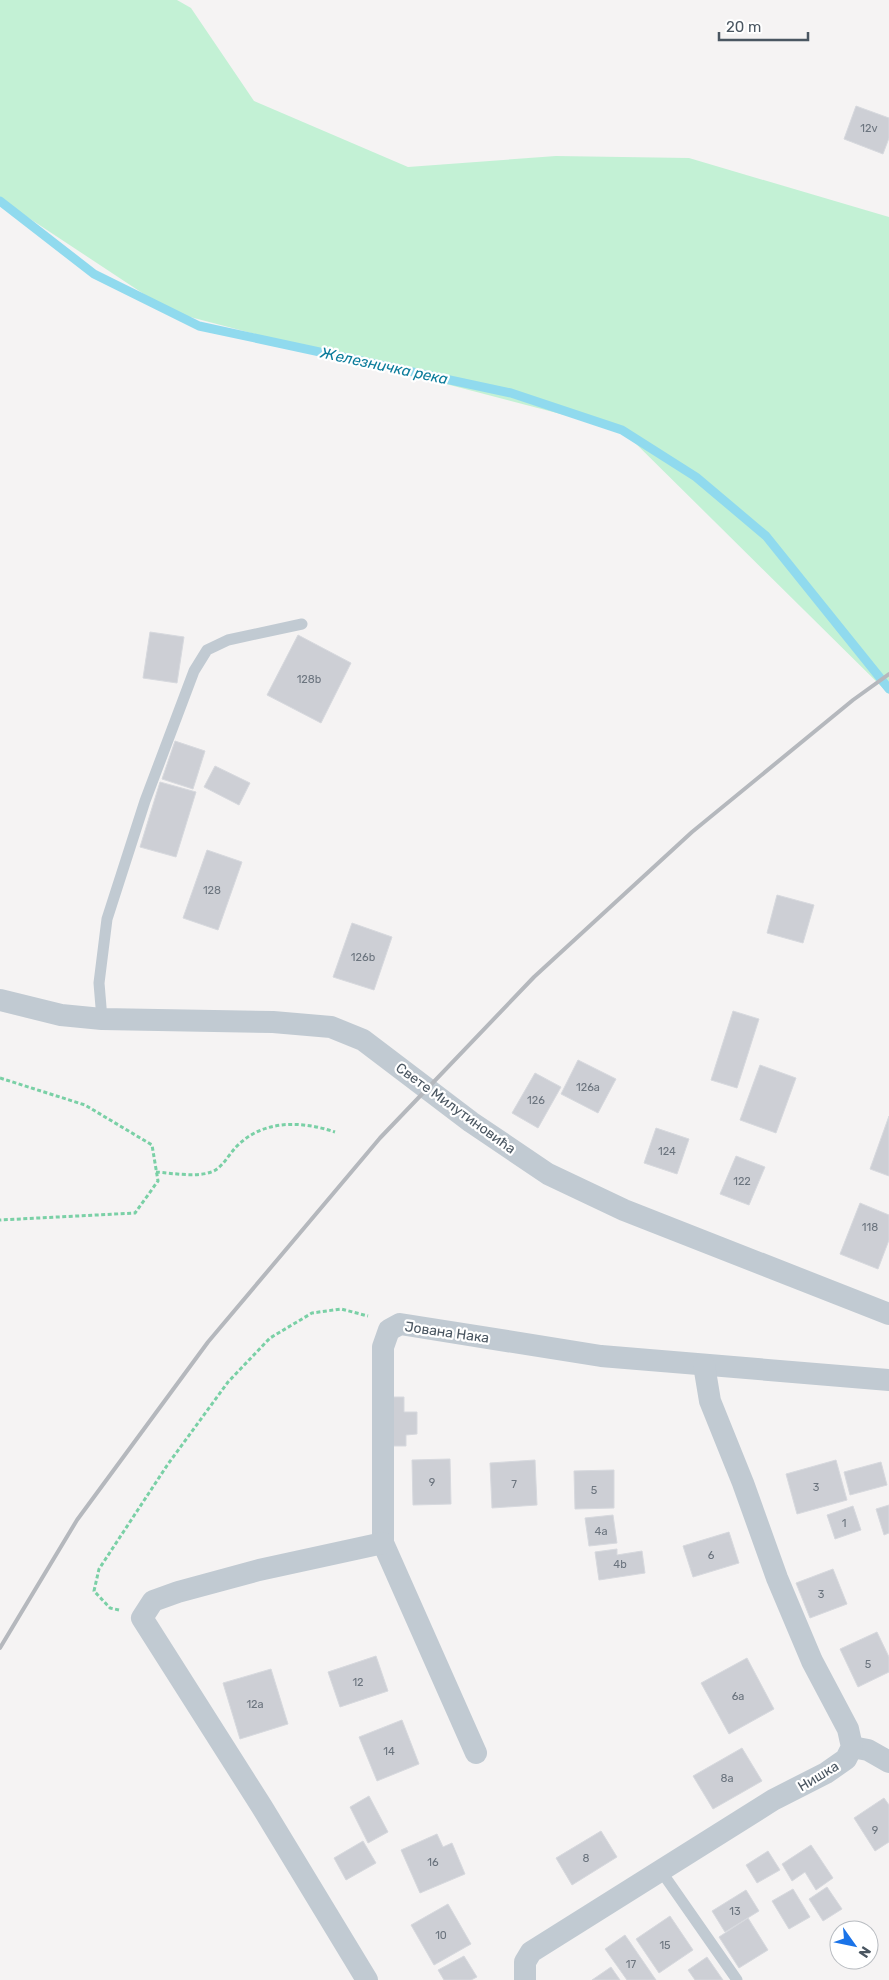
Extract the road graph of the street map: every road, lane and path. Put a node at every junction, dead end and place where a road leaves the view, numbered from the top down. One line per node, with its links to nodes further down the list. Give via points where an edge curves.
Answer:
1 (302, 624): 3 (lane, via 228,640 207,650 194,671 145,801 107,919 99,983)
2 (0, 1000): 3 (street, Свете Милутиновића, via 61,1015)
3 (102, 1020): 8 (street, Свете Милутиновића, via 273,1022 331,1027 363,1040 471,1122 548,1174 624,1210)
4 (0, 1078): 6 (path, via 85,1105 152,1146)
5 (334, 1132): 6 (path, via 310,1124 268,1126 238,1144 216,1170 193,1175)
6 (156, 1172): 7 (path, via 158,1181 135,1213)
7 (0, 1220)
8 (889, 1314)
9 (389, 1330): 10 (street, Јована Нака, via 400,1324 601,1356); 12 (street, Јована Нака, via 383,1347); 13 (path, via 364,1313 341,1309 312,1313 270,1338 228,1382 168,1464 99,1569 94,1591 110,1608)
10 (704, 1365): 11 (street, Јована Нака); 14 (street, via 710,1402 778,1578 812,1661 848,1729)
11 (889, 1380)
12 (383, 1543): 13 (street, via 259,1570 178,1592 153,1601); 15 (street, Јована Нака)
13 (142, 1618): 18 (street, via 262,1806)
14 (852, 1747): 16 (street, via 868,1750); 17 (street, Нишка, via 846,1758 826,1773 773,1800)
15 (476, 1754)
16 (889, 1762)
17 (661, 1871): 19 (street, Нишка, via 531,1952 525,1962); 20 (lane)
18 (366, 1980)
19 (525, 1980)
20 (737, 1980)

